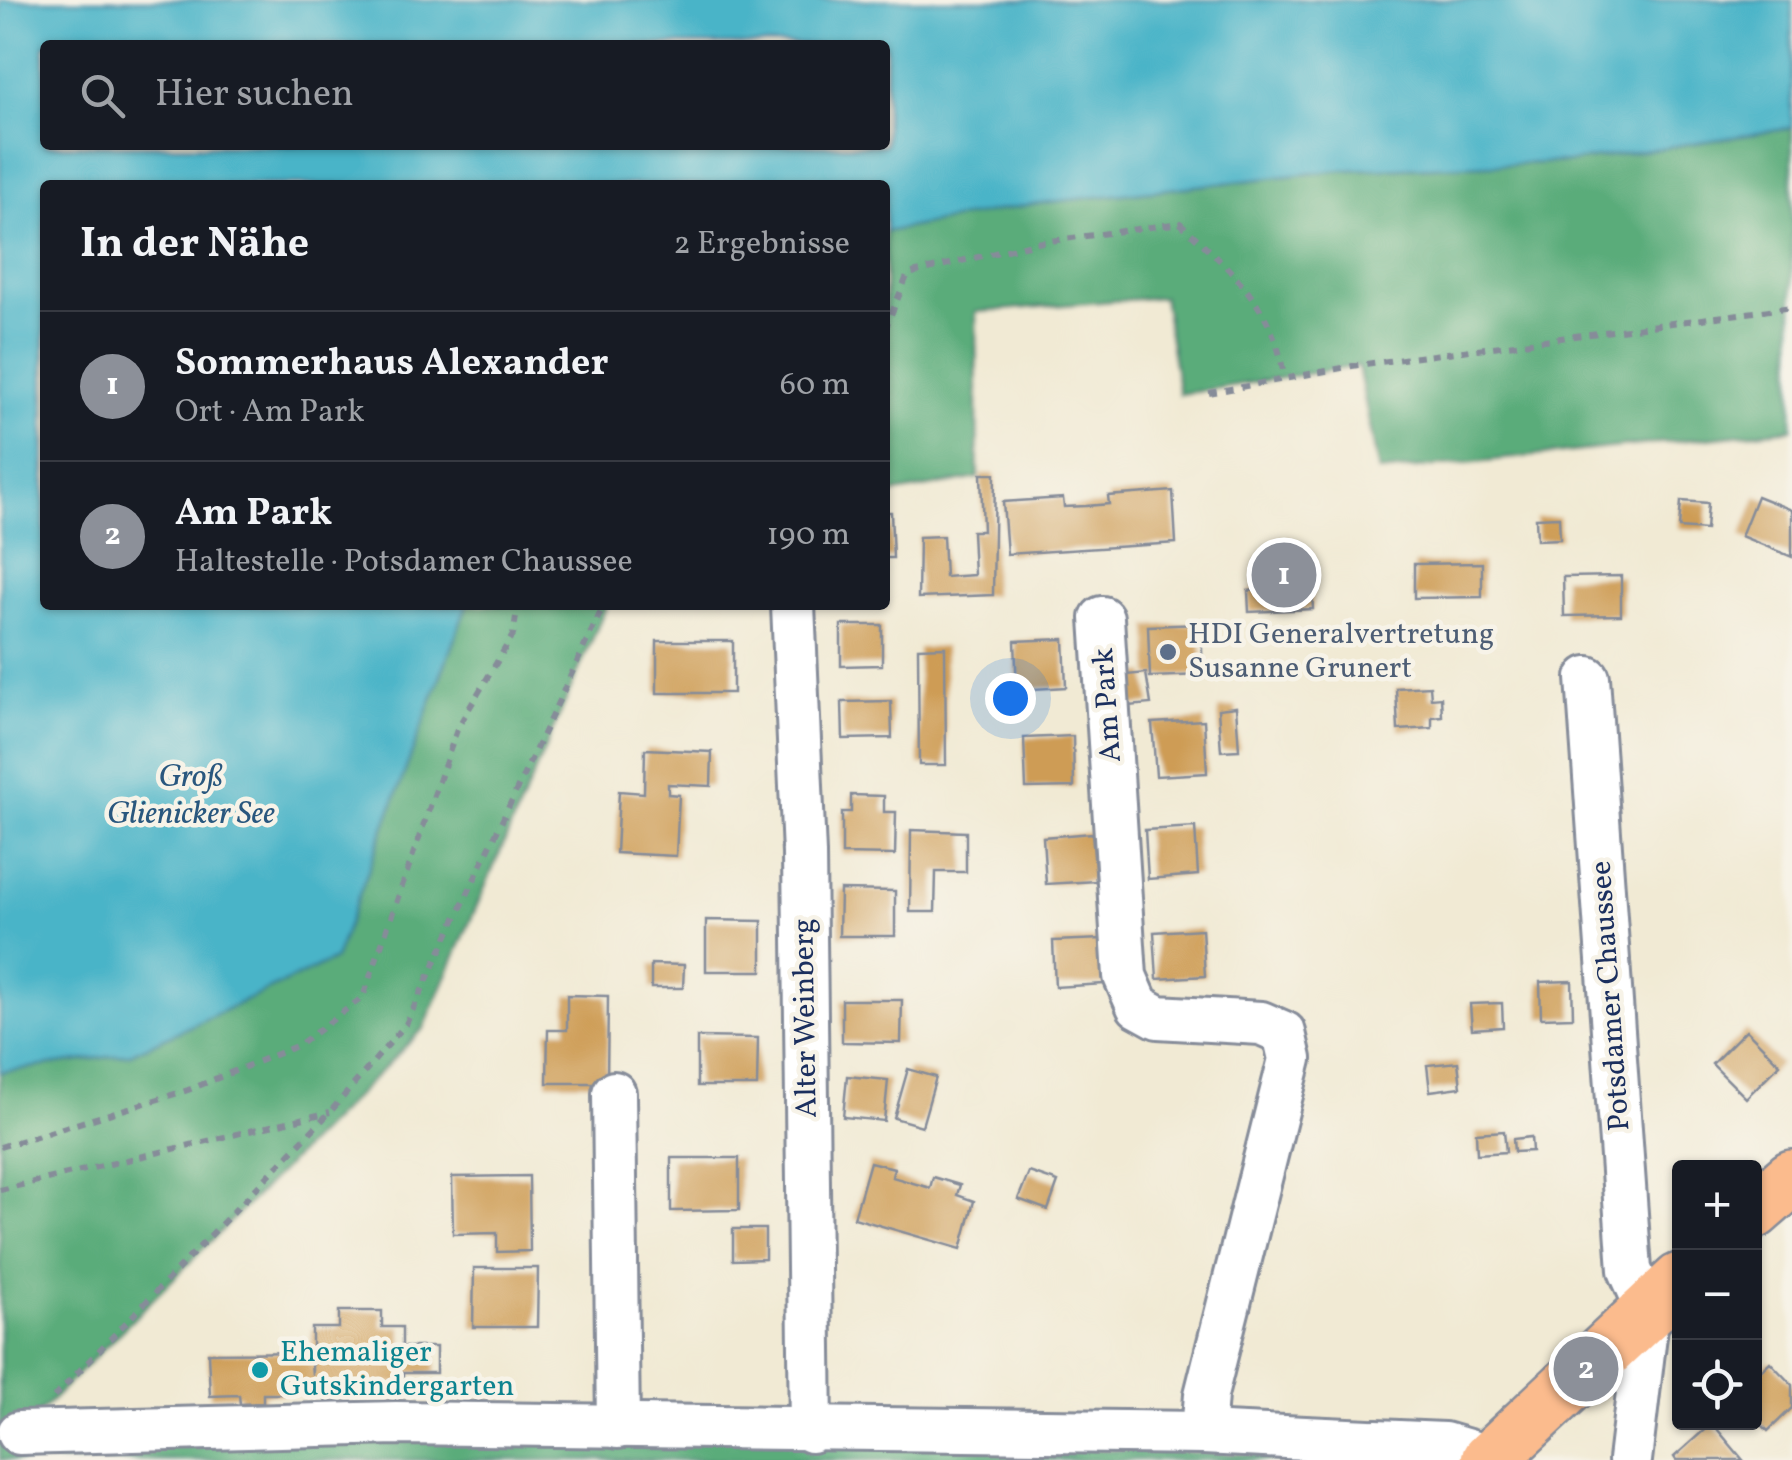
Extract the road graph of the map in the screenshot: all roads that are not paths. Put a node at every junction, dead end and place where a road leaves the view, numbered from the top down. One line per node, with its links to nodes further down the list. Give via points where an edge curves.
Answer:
1 (793, 610): 7 (street, Alter Weinberg, via 804,854)
2 (1102, 618): 9 (street, Am Park, via 1125,976 1138,1006 1158,1017 1261,1023 1284,1033 1290,1058 1206,1395)
3 (1588, 678): 5 (street, Potsdamer Chaussee, via 1630,1270)
4 (614, 1092): 6 (street)
5 (1664, 1296): 10 (main road); 11 (street)
6 (618, 1428): 7 (street); 8 (street, via 396,1423)
7 (811, 1431): 9 (street)
8 (19, 1432)
9 (1203, 1434): 10 (street, via 1444,1444)
10 (1494, 1459)
11 (1630, 1460)

